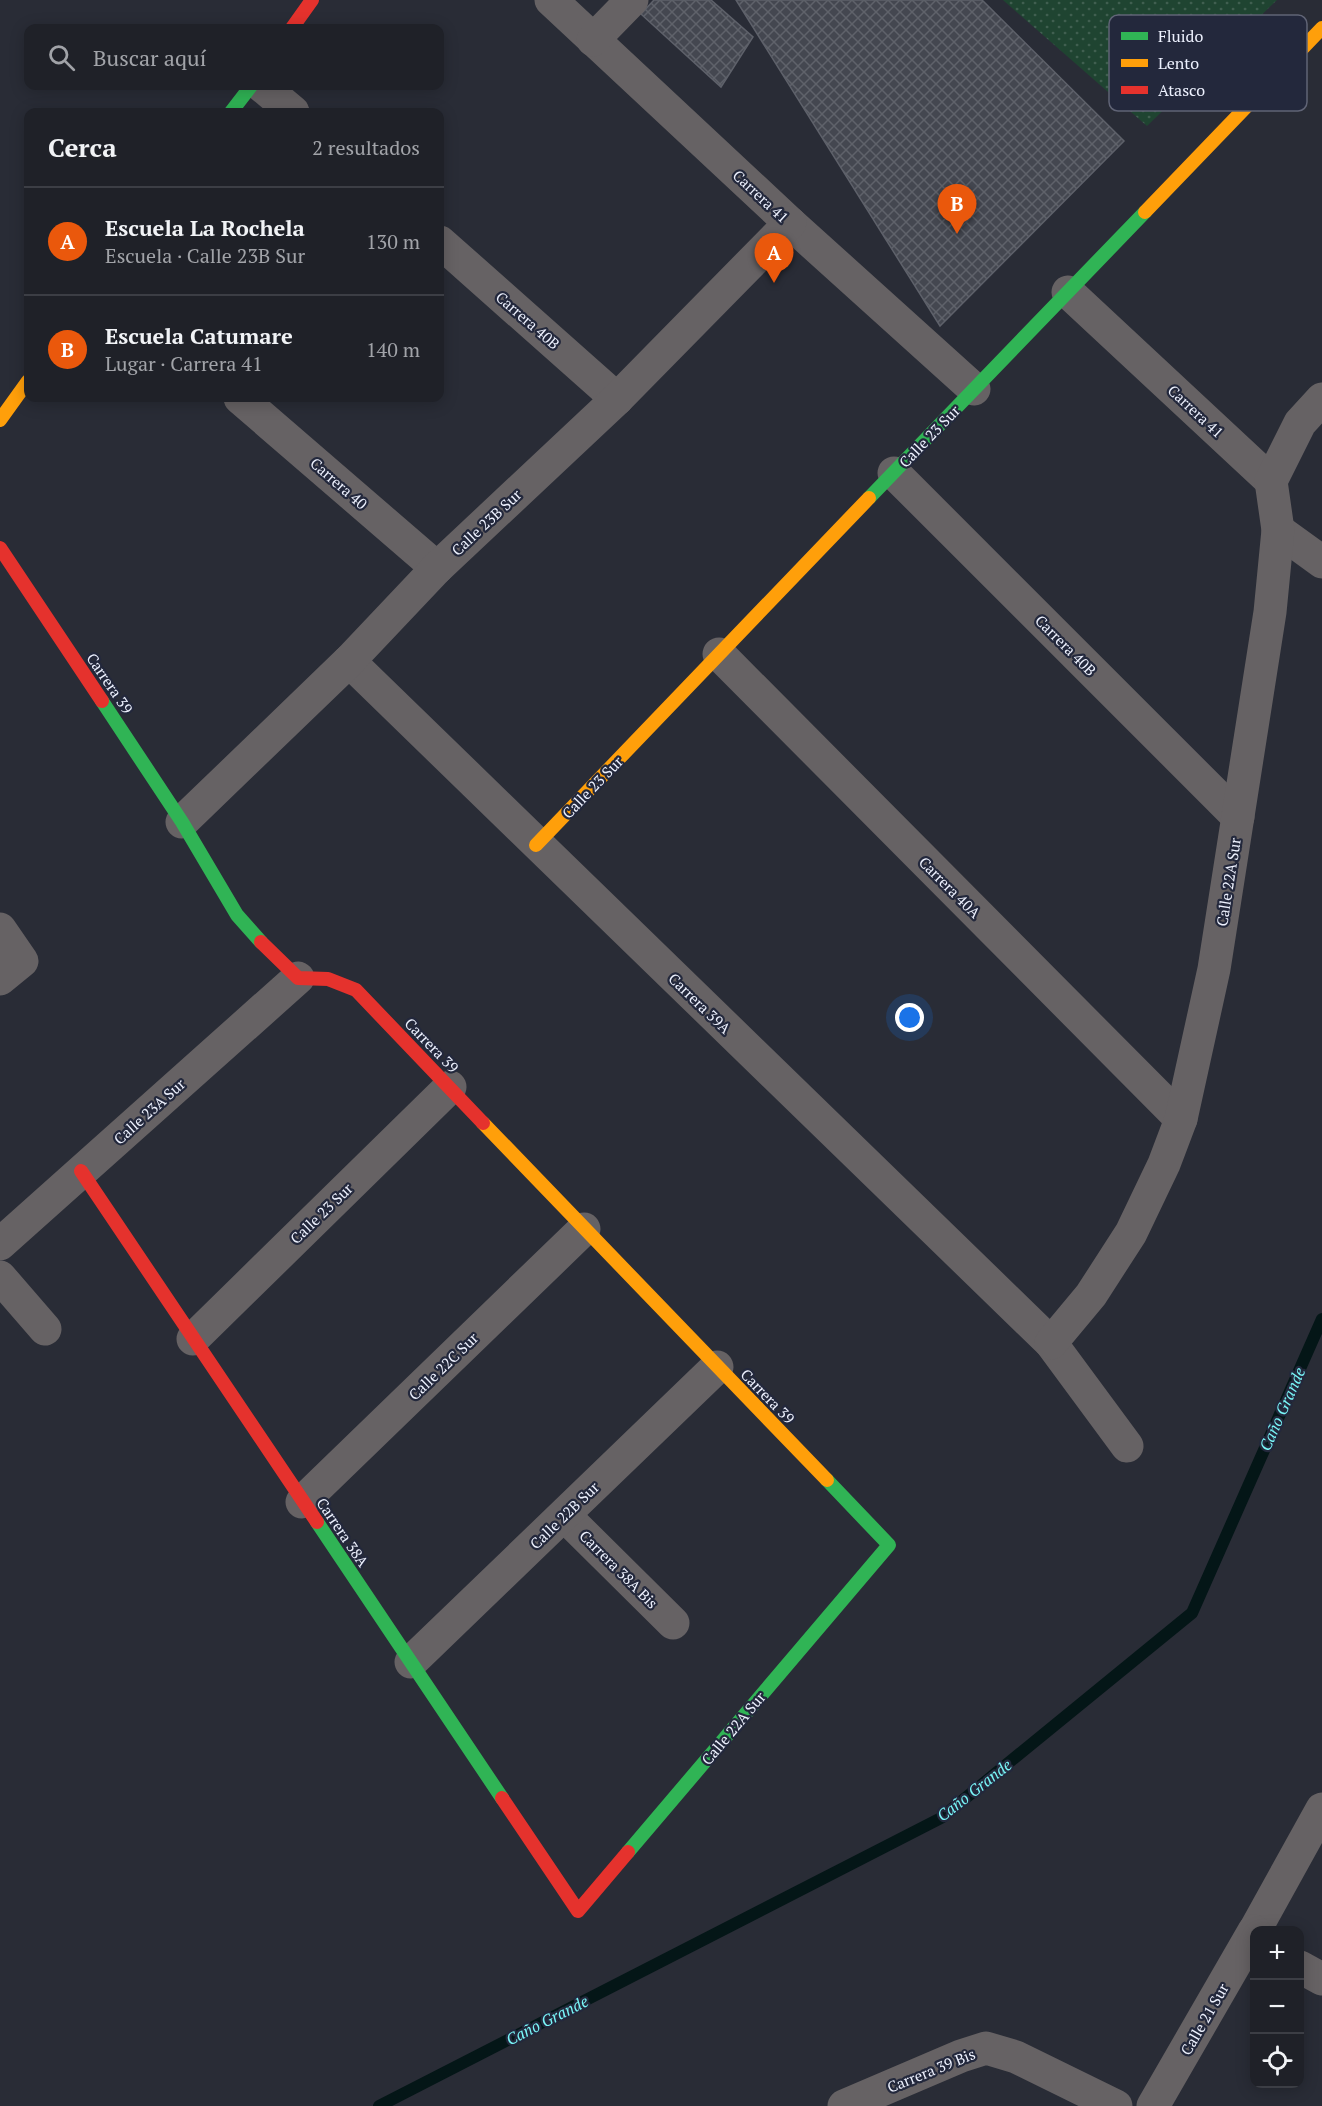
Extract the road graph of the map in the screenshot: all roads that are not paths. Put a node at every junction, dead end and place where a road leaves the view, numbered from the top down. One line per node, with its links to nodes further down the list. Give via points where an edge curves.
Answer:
1 (312, 0): 4 (street)
2 (551, 0): 6 (street, Carrera 41)
3 (632, 0): 6 (street)
4 (295, 24)
5 (1322, 28): 7 (street, Calle 23 Sur)
6 (593, 40): 13 (street, Carrera 41)
7 (1307, 44)
8 (249, 90): 10 (street)
9 (267, 90): 11 (street)
10 (234, 108)
11 (288, 108)
12 (1242, 111): 15 (street, Calle 23 Sur)
13 (789, 223): 17 (street, Carrera 41); 18 (street, Calle 23B Sur)
14 (444, 246): 18 (street, Carrera 40B)
15 (1068, 292): 17 (street, Calle 23 Sur); 23 (street, Carrera 41)
16 (24, 387): 21 (street)
17 (974, 389): 22 (street, Calle 23 Sur)
18 (617, 399): 27 (street, Calle 23B Sur)
19 (1322, 399): 23 (street, via 1299,423)
20 (245, 402): 27 (street, Carrera 40)
21 (0, 420)
22 (894, 473): 28 (street, Calle 23 Sur); 30 (street, Carrera 40B)
23 (1271, 481): 24 (street, Calle 22A Sur)
24 (1278, 530): 26 (street); 30 (street, Calle 22A Sur, via 1270,612)
25 (0, 548): 31 (street, Carrera 39)
26 (1322, 562)
27 (437, 568): 29 (street, Calle 23B Sur)
28 (719, 654): 32 (street, Calle 23 Sur); 37 (street, Carrera 40A)
29 (349, 661): 31 (street, Calle 23B Sur); 32 (street, Carrera 39A)
30 (1238, 817): 37 (street, Calle 22A Sur, via 1214,969)
31 (182, 822): 35 (street, Carrera 39, via 237,915)
32 (536, 845): 44 (street, Carrera 39A)
33 (0, 929): 34 (street)
34 (11, 970)
35 (298, 978): 36 (street, Carrera 39, via 328,979 356,990); 38 (street, Calle 23A Sur)
36 (450, 1088): 39 (street, Carrera 39); 43 (street, Calle 23 Sur)
37 (1181, 1119): 44 (street, Calle 22A Sur, via 1131,1233 1091,1295)
38 (81, 1171): 40 (street, Calle 23A Sur); 43 (street, Carrera 38A)
39 (584, 1229): 45 (street, Carrera 39); 47 (street, Calle 22C Sur)
40 (0, 1244)
41 (0, 1278): 42 (street)
42 (45, 1329)
43 (193, 1339): 47 (street, Carrera 38A)
44 (1051, 1343): 46 (street, Carrera 39A)
45 (717, 1366): 48 (street, Calle 22B Sur); 49 (street, Carrera 39)
46 (1127, 1446)
47 (302, 1502): 51 (street, Carrera 38A)
48 (564, 1515): 50 (street, Carrera 38A Bis); 51 (street, Calle 22B Sur)
49 (889, 1545): 54 (street, Calle 22A Sur)
50 (673, 1623)
51 (411, 1662): 54 (street, Carrera 38A)
52 (1322, 1809): 53 (street, Calle 21 Sur)
53 (1312, 1850): 55 (street, Calle 21 Sur)
54 (578, 1911)
55 (1260, 1926)
56 (1250, 1941): 61 (street, Calle 21 Sur)
57 (1304, 1970): 58 (street)
58 (1322, 1979)
59 (844, 2106): 60 (street, Carrera 39 Bis, via 986,2048 1016,2057)
60 (1116, 2106)
61 (1153, 2106)

